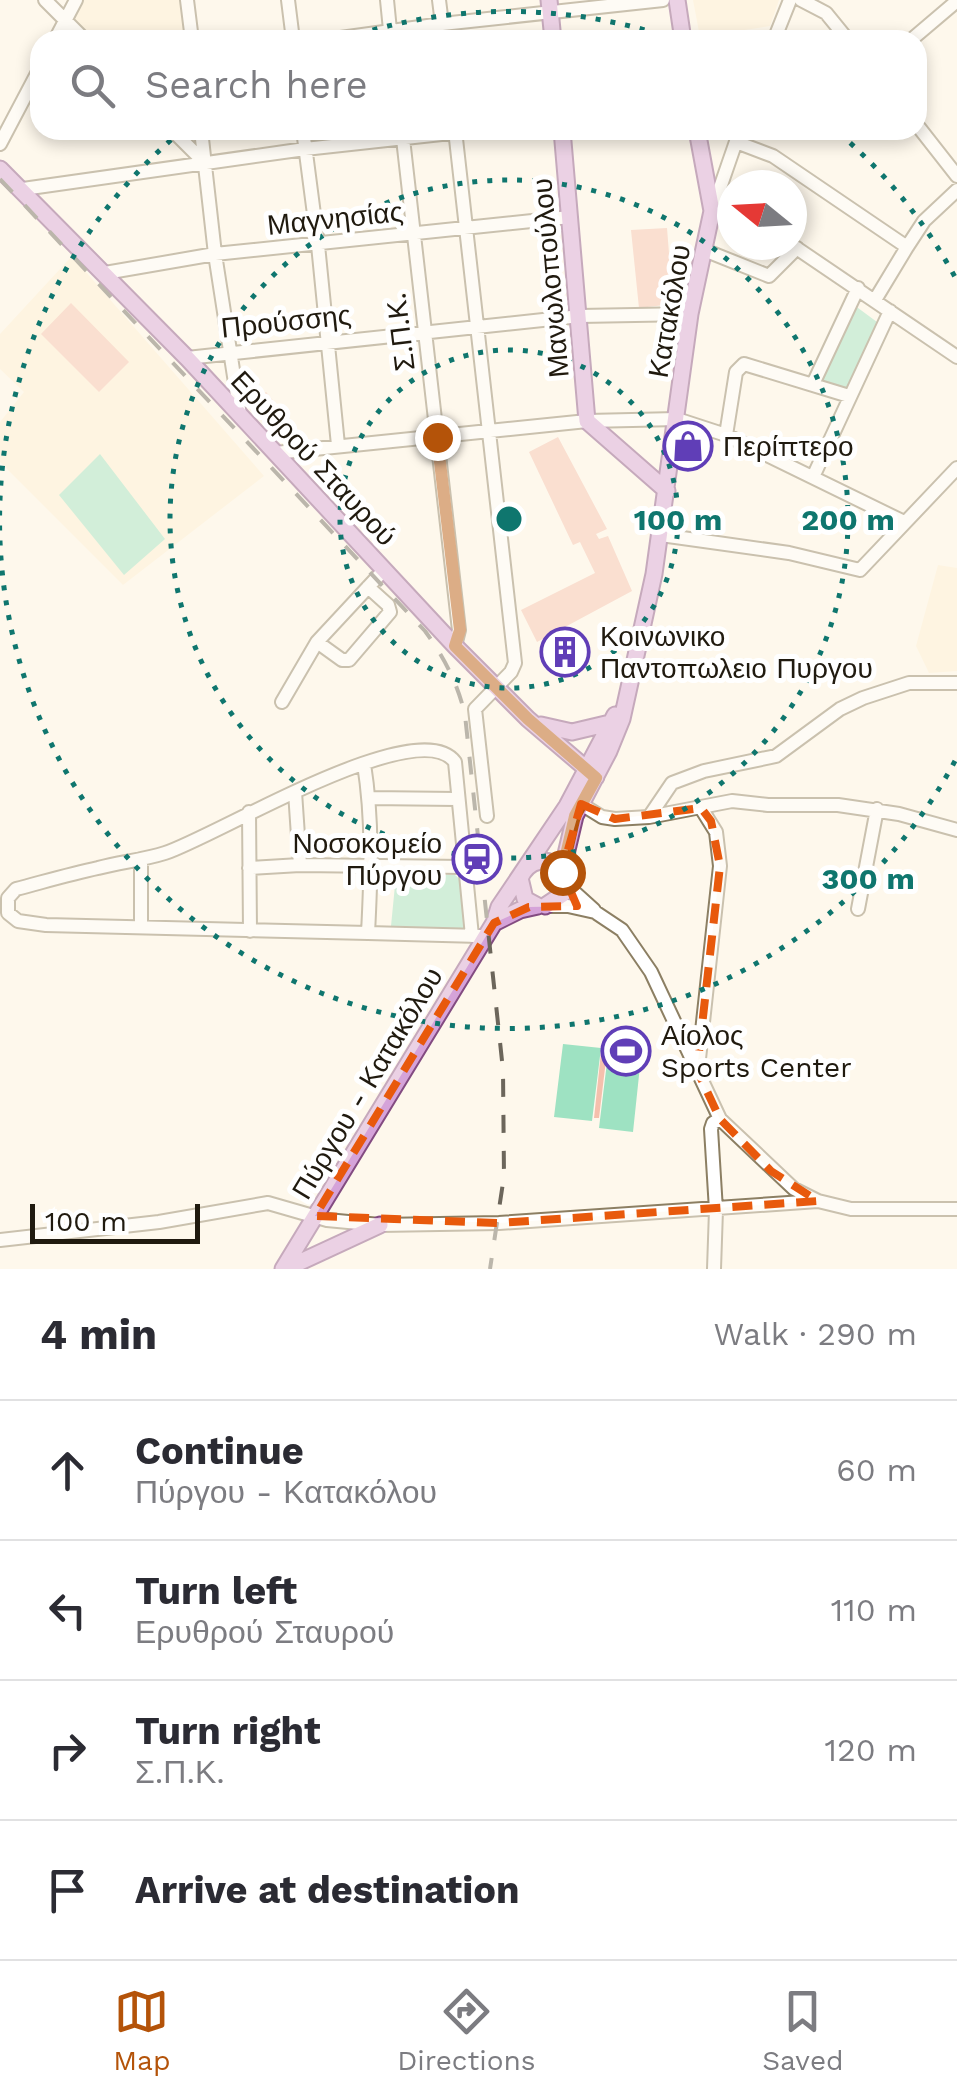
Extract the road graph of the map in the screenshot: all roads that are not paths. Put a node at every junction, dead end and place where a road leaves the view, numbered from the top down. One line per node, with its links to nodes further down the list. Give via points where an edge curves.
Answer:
1 (45, 0): 13 (street)
2 (76, 0): 13 (street)
3 (187, 0): 17 (street)
4 (288, 0): 18 (street)
5 (387, 0): 19 (street)
6 (439, 0): 14 (street)
7 (662, 0): 12 (street)
8 (677, 0): 22 (main road)
9 (790, 0): 23 (street)
10 (801, 0): 24 (street)
11 (957, 1): 25 (street)
12 (550, 6): 14 (street)
13 (65, 20): 15 (street); 16 (street)
14 (442, 24): 20 (street); 21 (street)
15 (60, 30)
16 (74, 30)
17 (191, 30)
18 (292, 30)
19 (390, 30)
20 (416, 30)
21 (443, 30)
22 (682, 30)
23 (778, 30)
24 (842, 30)
25 (923, 30)
26 (30, 87): 38 (street)
27 (927, 138): 44 (street)
28 (182, 140): 41 (street)
29 (202, 140): 41 (street)
30 (303, 140): 39 (street)
31 (360, 140): 39 (street)
32 (403, 140): 51 (street, Σ.Π.Κ.)
33 (456, 140): 50 (street)
34 (563, 140): 49 (main road, Μανωλοπούλου)
35 (699, 140): 42 (main road)
36 (736, 140): 40 (street)
37 (745, 140): 53 (street)
38 (0, 144)
39 (304, 148): 41 (street); 52 (street)
40 (729, 159): 42 (street); 47 (street)
41 (204, 162): 45 (street); 55 (street)
42 (702, 162): 47 (main road)
43 (0, 169): 45 (main road, Ερυθρού Σταυρού)
44 (957, 176)
45 (23, 190): 60 (main road, Ερυθρού Σταυρού)
46 (957, 190): 53 (street)
47 (712, 210): 48 (street); 54 (main road, Κατακόλου)
48 (717, 211)
49 (570, 217): 50 (street, Μαγνησίας); 65 (main road, Μανωλοπούλου)
50 (467, 229): 51 (street, Μαγνησίας); 66 (street)
51 (414, 235): 52 (street, Μαγνησίας); 67 (street, Σ.Π.Κ.)
52 (318, 245): 55 (street, Μαγνησίας); 68 (street)
53 (906, 247): 62 (street)
54 (704, 250): 56 (street); 64 (main road, Κατακόλου)
55 (215, 254): 60 (street, Μαγνησίας); 69 (street)
56 (717, 255)
57 (807, 255): 61 (street)
58 (729, 260): 59 (street, via 769,276)
59 (782, 260)
60 (105, 273): 71 (main road, Ερυθρού Σταυρού)
61 (858, 288): 62 (street); 72 (street)
62 (875, 300): 63 (street)
63 (890, 311): 70 (street); 73 (street)
64 (690, 314): 65 (street, Προύσσης); 75 (main road, Κατακόλου)
65 (580, 316): 66 (street, Προύσσης); 76 (main road, Μανωλοπούλου)
66 (479, 326): 67 (street, Προύσσης); 77 (street)
67 (425, 332): 68 (street, Προύσσης); 79 (street, Σ.Π.Κ.)
68 (328, 341): 69 (street, Προύσσης); 80 (street)
69 (230, 352): 71 (street, Προύσσης); 74 (street)
70 (957, 357)
71 (187, 358): 74 (main road, Ερυθρού Σταυρού)
72 (813, 384): 73 (street); 78 (street, via 740,365)
73 (849, 396): 83 (street)
74 (241, 418): 81 (main road, Ερυθρού Σταυρού)
75 (677, 419): 76 (street); 78 (street); 84 (main road, Πύργου - Κατακόλου)
76 (587, 421): 77 (street); 84 (main road)
77 (491, 431): 79 (street); 92 (street, via 515,664)
78 (726, 436): 83 (street)
79 (437, 437): 80 (street); 90 (street, Σ.Π.Κ., via 460,630)
80 (338, 446): 81 (street)
81 (275, 453): 87 (main road, Ερυθρού Σταυρού)
82 (957, 468): 85 (street)
83 (814, 477): 85 (street)
84 (667, 491): 86 (main road, Πύργου - Κατακόλου)
85 (904, 522): 86 (street, via 860,570)
86 (660, 535): 93 (main road, Πύργου - Κατακόλου)
87 (384, 570): 88 (street); 90 (main road, Ερυθρού Σταυρού)
88 (368, 587): 89 (street); 89 (street, via 390,612 349,660)
89 (318, 642): 94 (street)
90 (455, 646): 92 (main road, Ερυθρού Σταυρού)
91 (957, 682): 107 (street, via 909,683 840,708 776,756 672,783)
92 (494, 686): 95 (main road, Ερυθρού Σταυρού); 106 (street, via 474,716)
93 (624, 698): 96 (main road, Πύργου - Κατακόλου); 98 (main road, Πύργου - Κατακόλου, via 616,736)
94 (282, 702)
95 (528, 719): 96 (main road, via 572,732); 98 (main road, Ερυθρού Σταυρού)
96 (610, 723): 98 (main road, Πύργου - Κατακόλου)
97 (364, 764): 99 (street); 100 (street); 101 (street, via 419,748 445,752 455,762)
98 (592, 774): 102 (main road, Πύργου - Κατακόλου); 114 (main road, Πύργου - Κατακόλου)
99 (295, 792): 105 (street); 110 (street)
100 (369, 798): 101 (street); 111 (street)
101 (458, 798): 112 (street)
102 (581, 804): 107 (street, via 602,817); 115 (main road, Πύργου - Κατακόλου)
103 (700, 808): 104 (street, via 732,801); 107 (street); 123 (street, via 716,832 720,866)
104 (877, 809): 108 (street); 117 (street)
105 (249, 812): 109 (street); 113 (street)
106 (487, 816)
107 (649, 817)
108 (957, 830)
109 (141, 859): 119 (street); 119 (street, via 16,889 7,908 18,921 46,925)
110 (300, 865): 111 (street); 113 (street)
111 (372, 866): 112 (street); 122 (street)
112 (464, 867): 121 (street)
113 (250, 868): 120 (street)
114 (524, 872): 115 (main road, via 543,861); 116 (main road, via 522,892); 121 (main road, Πύργου - Κατακόλου)
115 (564, 875): 116 (main road, Πύργου - Κατακόλου, via 559,900); 118 (street)
116 (542, 906): 118 (street); 121 (main road, via 520,910)
117 (858, 909)
118 (596, 912): 123 (street, via 640,953)
119 (141, 927): 120 (street)
120 (250, 931): 122 (street)
121 (484, 932): 122 (street); 128 (main road, Πύργου - Κατακόλου)
122 (368, 933)
123 (698, 1070): 124 (street)
124 (720, 1119): 125 (street, via 782,1180); 127 (street, via 710,1129)
125 (818, 1200): 126 (street, via 851,1209); 127 (street)
126 (957, 1209)
127 (716, 1210): 129 (street); 132 (street)
128 (314, 1216): 129 (street); 130 (street, via 268,1203); 131 (main road, Πύργου - Κατακόλου)
129 (380, 1224): 131 (main road)
130 (0, 1240)
131 (284, 1269)
132 (714, 1269)

